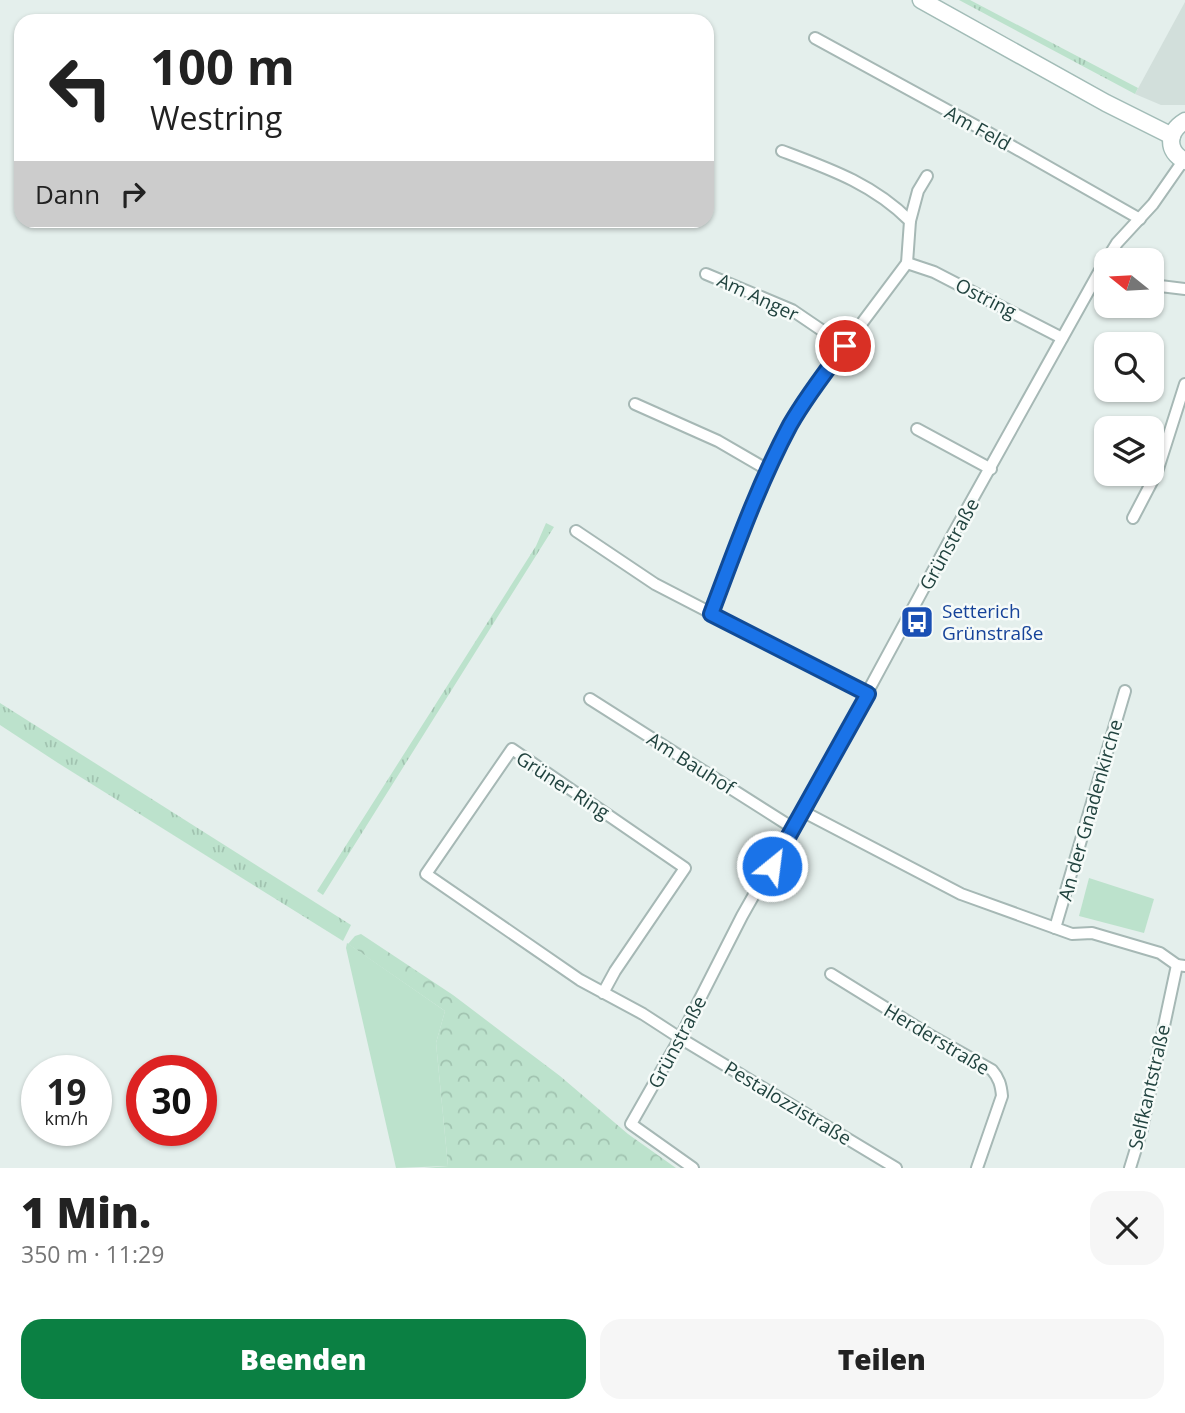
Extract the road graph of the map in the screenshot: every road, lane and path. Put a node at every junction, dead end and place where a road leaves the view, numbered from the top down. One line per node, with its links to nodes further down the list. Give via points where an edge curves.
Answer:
1 (921, 0): 4 (main road)
2 (815, 38): 8 (street, Am Feld)
3 (1185, 121): 4 (main road)
4 (1172, 136): 6 (main road, via 1172,148)
5 (782, 151): 9 (street, via 856,181)
6 (1184, 161): 8 (street, Grünstraße)
7 (927, 176): 9 (street)
8 (1140, 219): 10 (street, Grünstraße)
9 (910, 221): 11 (street)
10 (1115, 248)
11 (907, 263): 16 (street, Ostring, via 934,272); 17 (street)
12 (706, 274): 17 (street, Am Anger, via 792,310)
13 (1164, 286): 15 (street)
14 (1094, 287): 16 (street, Grünstraße)
15 (1185, 289)
16 (1062, 338): 21 (street, Grünstraße)
17 (845, 346): 22 (street, via 790,425)
18 (1185, 384): 23 (street, via 1157,472)
19 (635, 404): 22 (street, via 718,441)
20 (916, 429): 21 (street)
21 (991, 469): 27 (street, Grünstraße)
22 (768, 470): 25 (street)
23 (1133, 518)
24 (576, 531): 25 (street, via 655,584)
25 (711, 614): 27 (street)
26 (1125, 691): 31 (street, An der Gnadenkirche)
27 (868, 694): 29 (street, Grünstraße)
28 (590, 699): 30 (street, Am Bauhof)
29 (802, 811): 30 (street, Grünstraße); 31 (street, via 961,894)
30 (793, 828): 35 (street, Grünstraße)
31 (1055, 928): 32 (street, via 1072,934 1092,933 1160,953)
32 (1181, 966): 39 (street, Selfkantstraße)
33 (831, 974): 38 (street, Herderstraße, via 997,1076 1002,1096)
34 (603, 993): 34 (street, Grüner Ring, via 426,874 512,749 685,868); 35 (street, Grüner Ring)
35 (680, 1038): 36 (street, Grünstraße, via 631,1124); 37 (street, Pestalozzistraße)
36 (693, 1168)
37 (896, 1168)
38 (977, 1168)
39 (1130, 1168)

